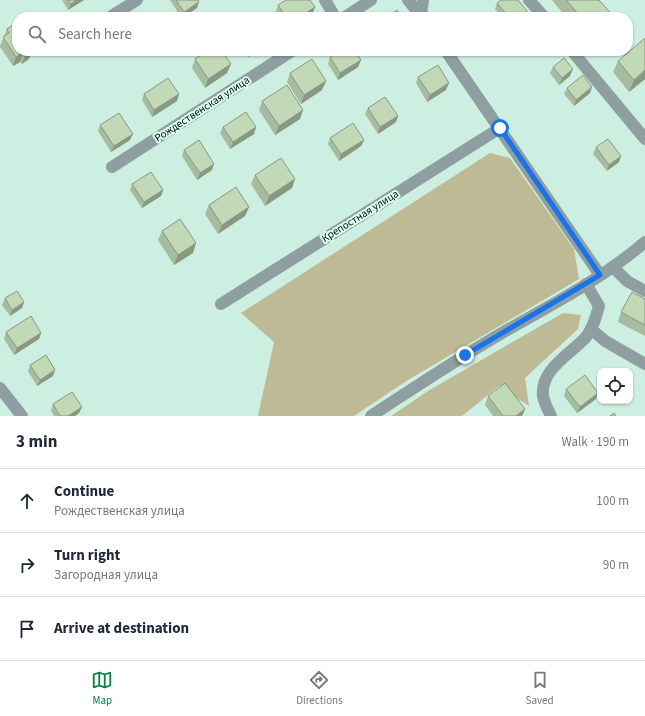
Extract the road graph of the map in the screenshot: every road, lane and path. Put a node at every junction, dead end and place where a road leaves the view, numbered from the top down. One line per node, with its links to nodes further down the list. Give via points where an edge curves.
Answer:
1 (137, 0): 7 (street)
2 (325, 0): 8 (street)
3 (371, 0): 9 (street)
4 (408, 0): 10 (street)
5 (423, 0): 11 (street)
6 (530, 0): 12 (street)
7 (118, 12)
8 (332, 12)
9 (353, 12)
10 (418, 12)
11 (422, 12)
12 (540, 12)
13 (284, 56): 18 (street, Рождественская улица)
14 (450, 56): 16 (street)
15 (576, 56): 17 (street)
16 (500, 128): 21 (street); 24 (street, Крепостная улица)
17 (645, 139)
18 (112, 167)
19 (645, 242): 20 (street)
20 (613, 267): 21 (street); 23 (street, via 627,281)
21 (600, 275): 22 (street)
22 (586, 284): 25 (street, via 599,306); 29 (street, via 465,355)
23 (645, 291)
24 (221, 304)
25 (591, 329): 26 (street, via 605,341); 30 (street, via 586,337 559,361 545,380 543,395)
26 (645, 364)
27 (0, 388): 28 (street)
28 (22, 416)
29 (371, 416)
30 (551, 416)

